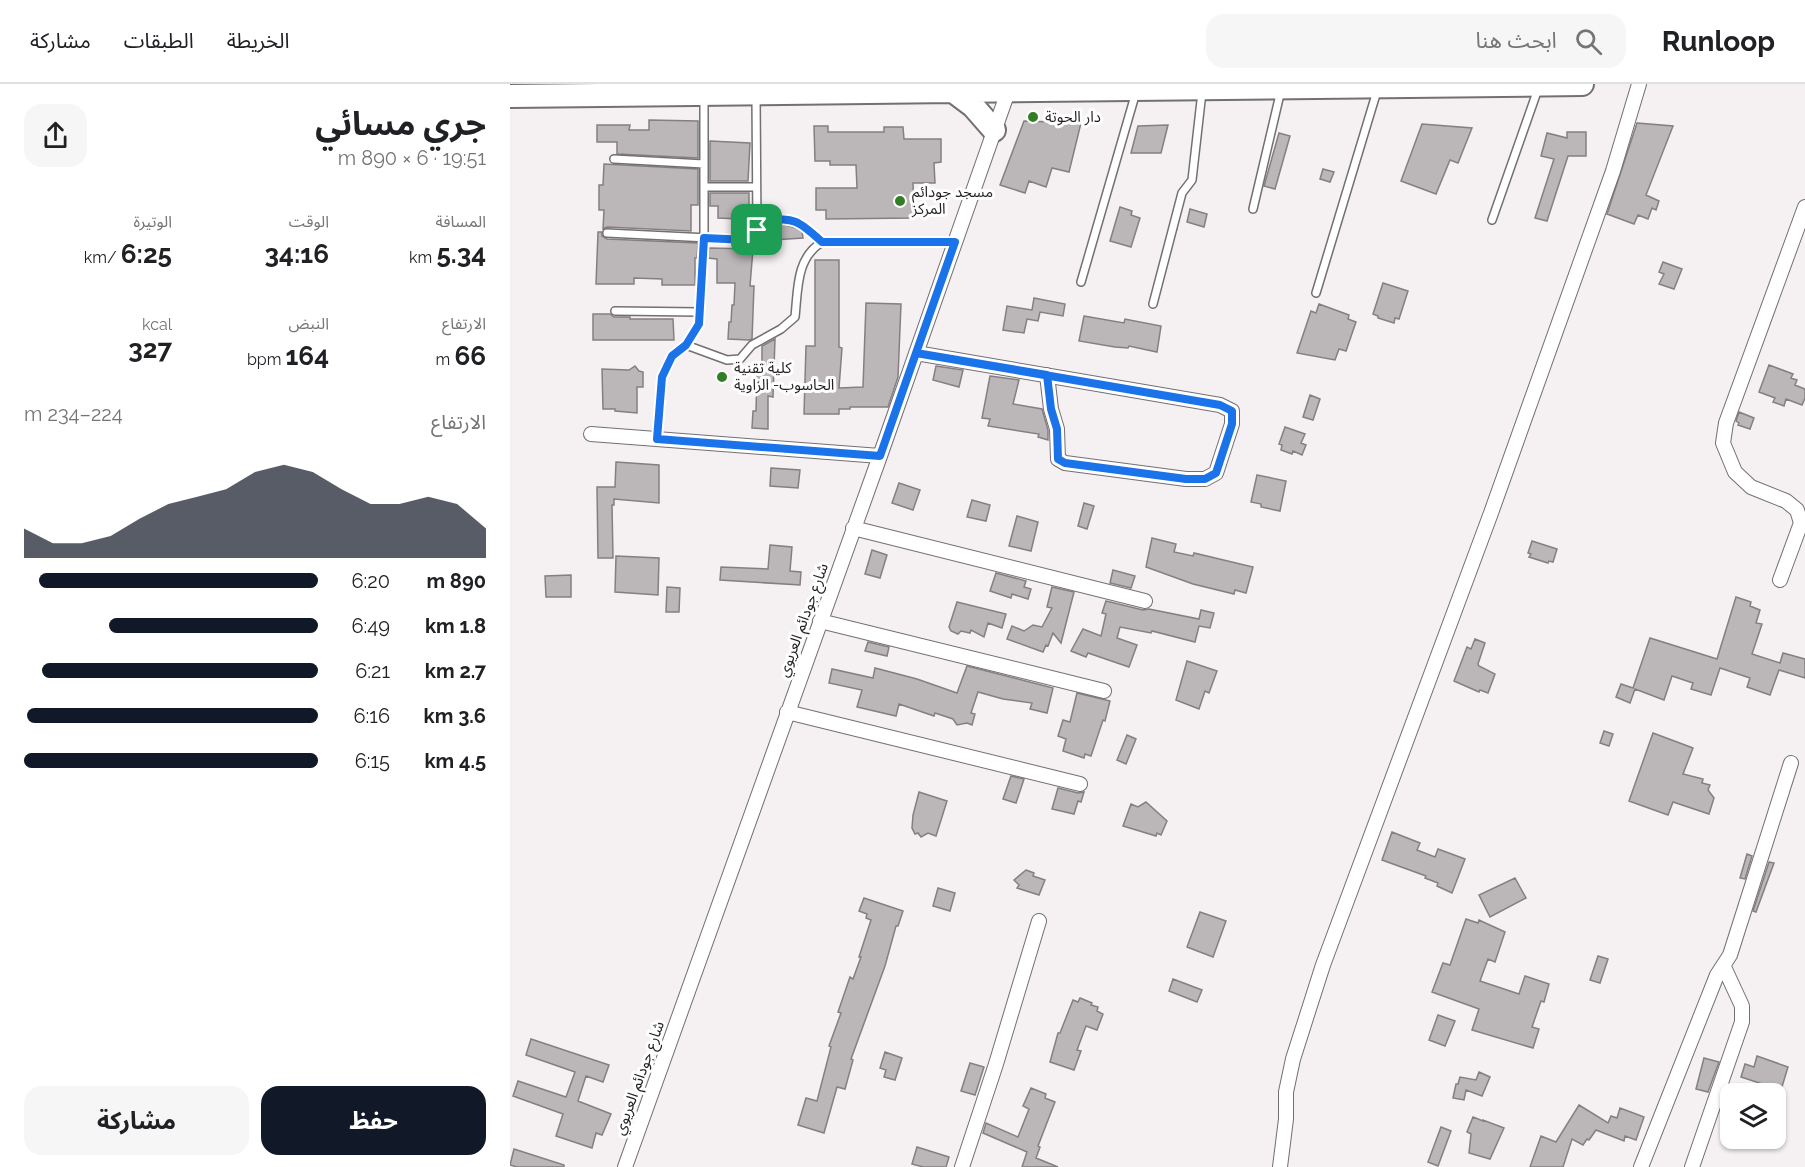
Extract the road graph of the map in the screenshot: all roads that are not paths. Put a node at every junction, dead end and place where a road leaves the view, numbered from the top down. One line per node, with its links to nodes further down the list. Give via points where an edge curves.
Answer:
1 (1540, 84): 2 (highway); 5 (highway); 21 (lane)
2 (1582, 84)
3 (1639, 84): 50 (street, via 1613,171 1491,513 1323,965 1293,1059 1286,1092)
4 (1009, 87): 8 (highway); 9 (highway); 13 (street, شارع جودائم العريوي)
5 (1378, 87): 7 (highway); 28 (lane)
6 (1202, 88): 7 (highway); 8 (highway); 29 (lane, via 1192,180 1182,193)
7 (1281, 88): 19 (lane)
8 (1137, 89): 27 (lane)
9 (953, 91): 10 (highway); 13 (highway)
10 (756, 93): 11 (highway); 17 (lane)
11 (704, 94): 12 (highway); 15 (lane)
12 (510, 96)
13 (994, 130): 25 (street, شارع جودائم العريوي)
14 (614, 159): 15 (lane)
15 (704, 164): 16 (lane)
16 (704, 188): 17 (lane); 23 (lane)
17 (756, 188): 20 (lane)
18 (1805, 207): 26 (street)
19 (1253, 209)
20 (756, 220): 23 (lane, via 754,238); 24 (lane, via 797,221)
21 (1492, 220)
22 (607, 233): 23 (lane)
23 (704, 238): 31 (lane)
24 (822, 242): 25 (lane); 32 (lane, via 811,249 801,267 795,317 781,329 752,345 740,359 727,360)
25 (955, 242): 33 (street, شارع جودائم العريوي)
26 (1800, 244): 39 (street, via 1726,423 1723,443 1735,472 1752,487 1786,501 1797,510 1801,523)
27 (1080, 282)
28 (1316, 293)
29 (1154, 304)
30 (615, 311): 31 (lane)
31 (700, 312): 32 (lane, via 699,324)
32 (686, 345): 36 (lane, via 672,356 662,377)
33 (916, 353): 34 (street); 37 (street, شارع جودائم العريوي)
34 (1047, 375): 34 (street, via 1220,405 1232,411 1232,424 1216,473 1205,479 1186,479 1058,459)
35 (591, 434): 36 (street)
36 (657, 439): 37 (street)
37 (880, 456): 38 (street, شارع جودائم العريوي)
38 (853, 528): 40 (street); 41 (street, شارع جودائم العريوي)
39 (1780, 580)
40 (1145, 602)
41 (820, 621): 42 (street); 43 (street, شارع جودائم العريوي)
42 (1104, 691)
43 (787, 712): 45 (street); 48 (street, شارع جودائم العريوي)
44 (1791, 763): 47 (street)
45 (1080, 784)
46 (1039, 921): 49 (street)
47 (1724, 967): 51 (street, via 1717,975); 52 (street, via 1742,1006 1742,1022)
48 (625, 1167)
49 (962, 1167)
50 (1280, 1167)
51 (1641, 1167)
52 (1692, 1167)

